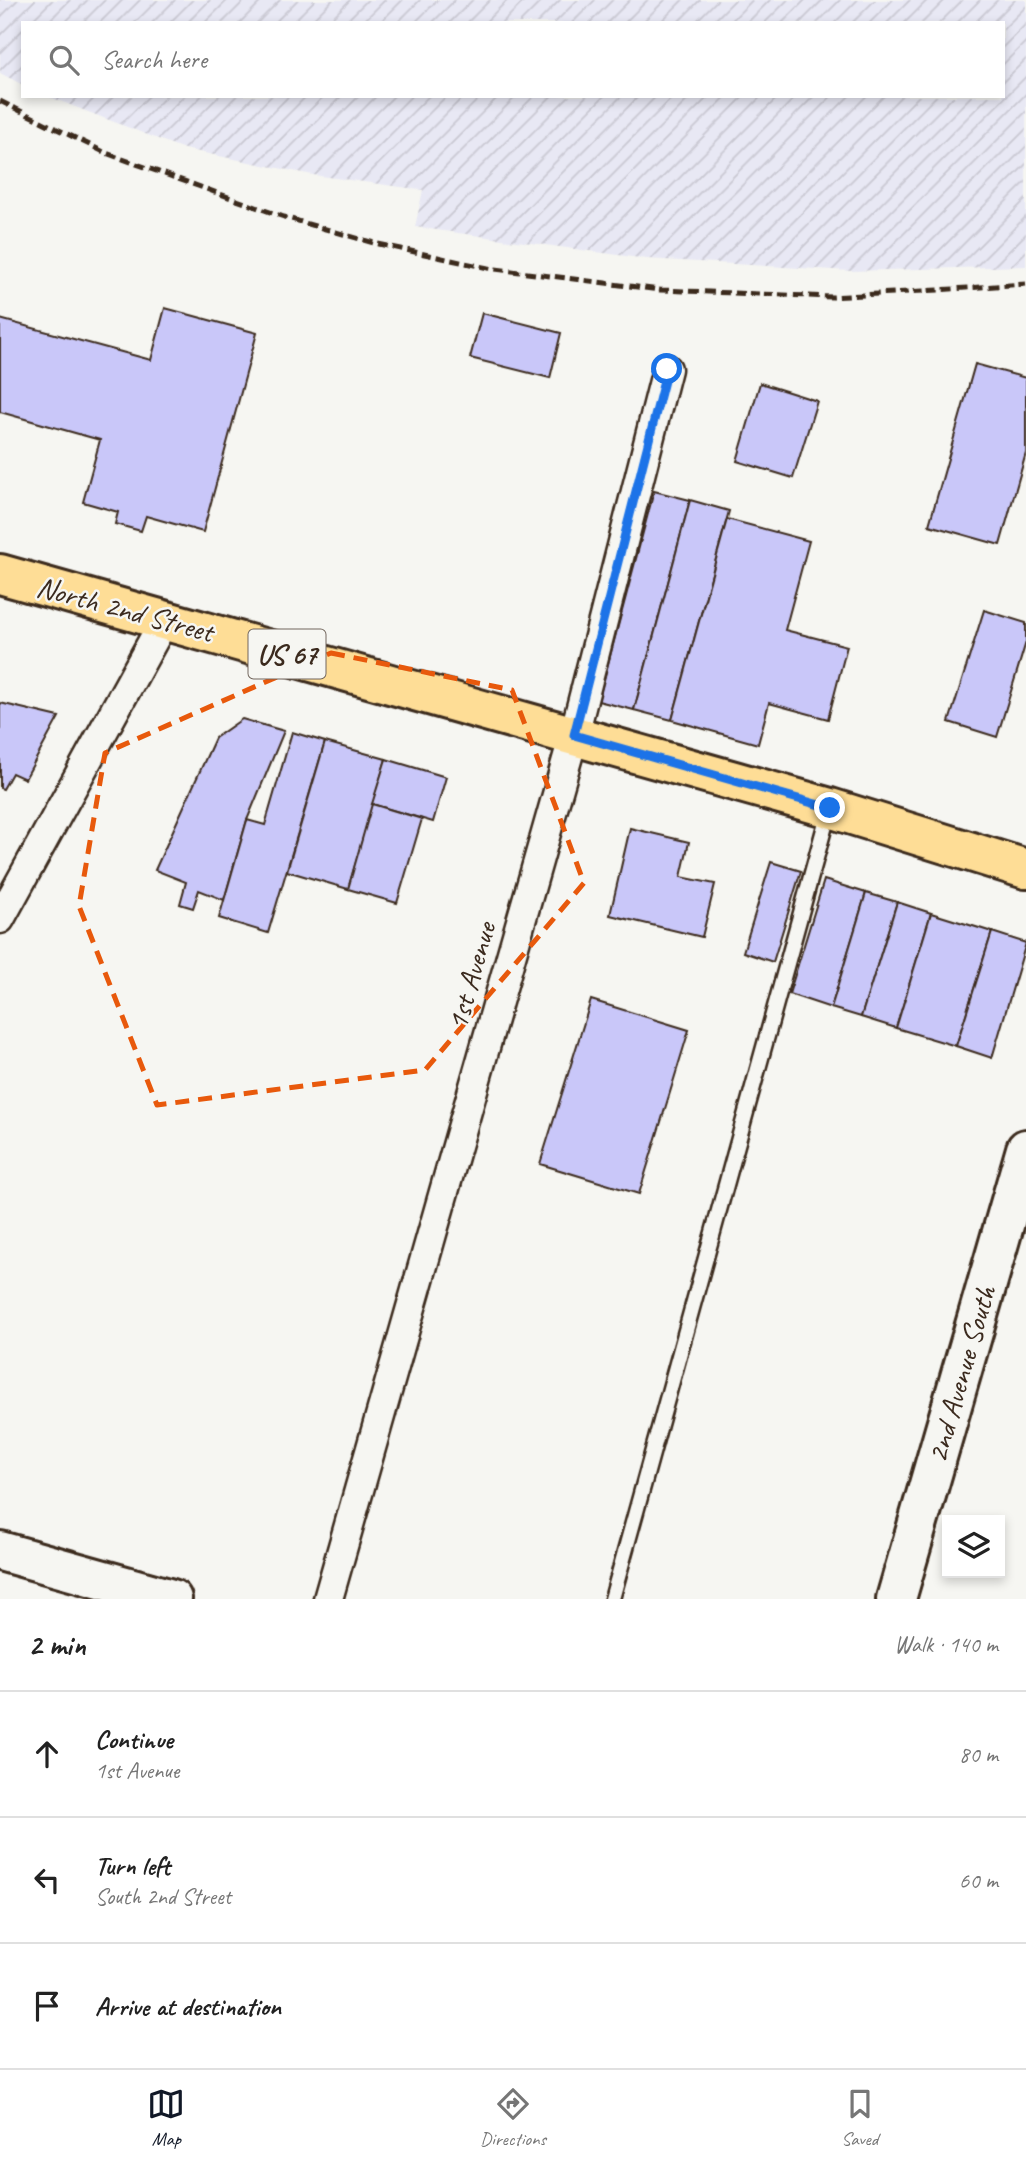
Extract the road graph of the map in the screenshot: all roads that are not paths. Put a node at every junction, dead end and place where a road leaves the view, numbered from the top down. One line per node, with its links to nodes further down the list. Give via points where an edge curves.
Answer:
1 (667, 369): 4 (street, 1st Avenue)
2 (0, 574): 3 (main road, North 2nd Street / US 67)
3 (164, 619): 4 (main road, North 2nd Street / US 67); 7 (street)
4 (574, 735): 5 (main road, US 67); 11 (street, 1st Avenue)
5 (830, 808): 6 (main road, US 67); 12 (lane)
6 (1026, 869)
7 (0, 919)
8 (1026, 1149): 13 (street, 2nd Avenue South)
9 (0, 1551): 10 (street)
10 (172, 1599)
11 (328, 1599)
12 (612, 1599)
13 (896, 1599)

